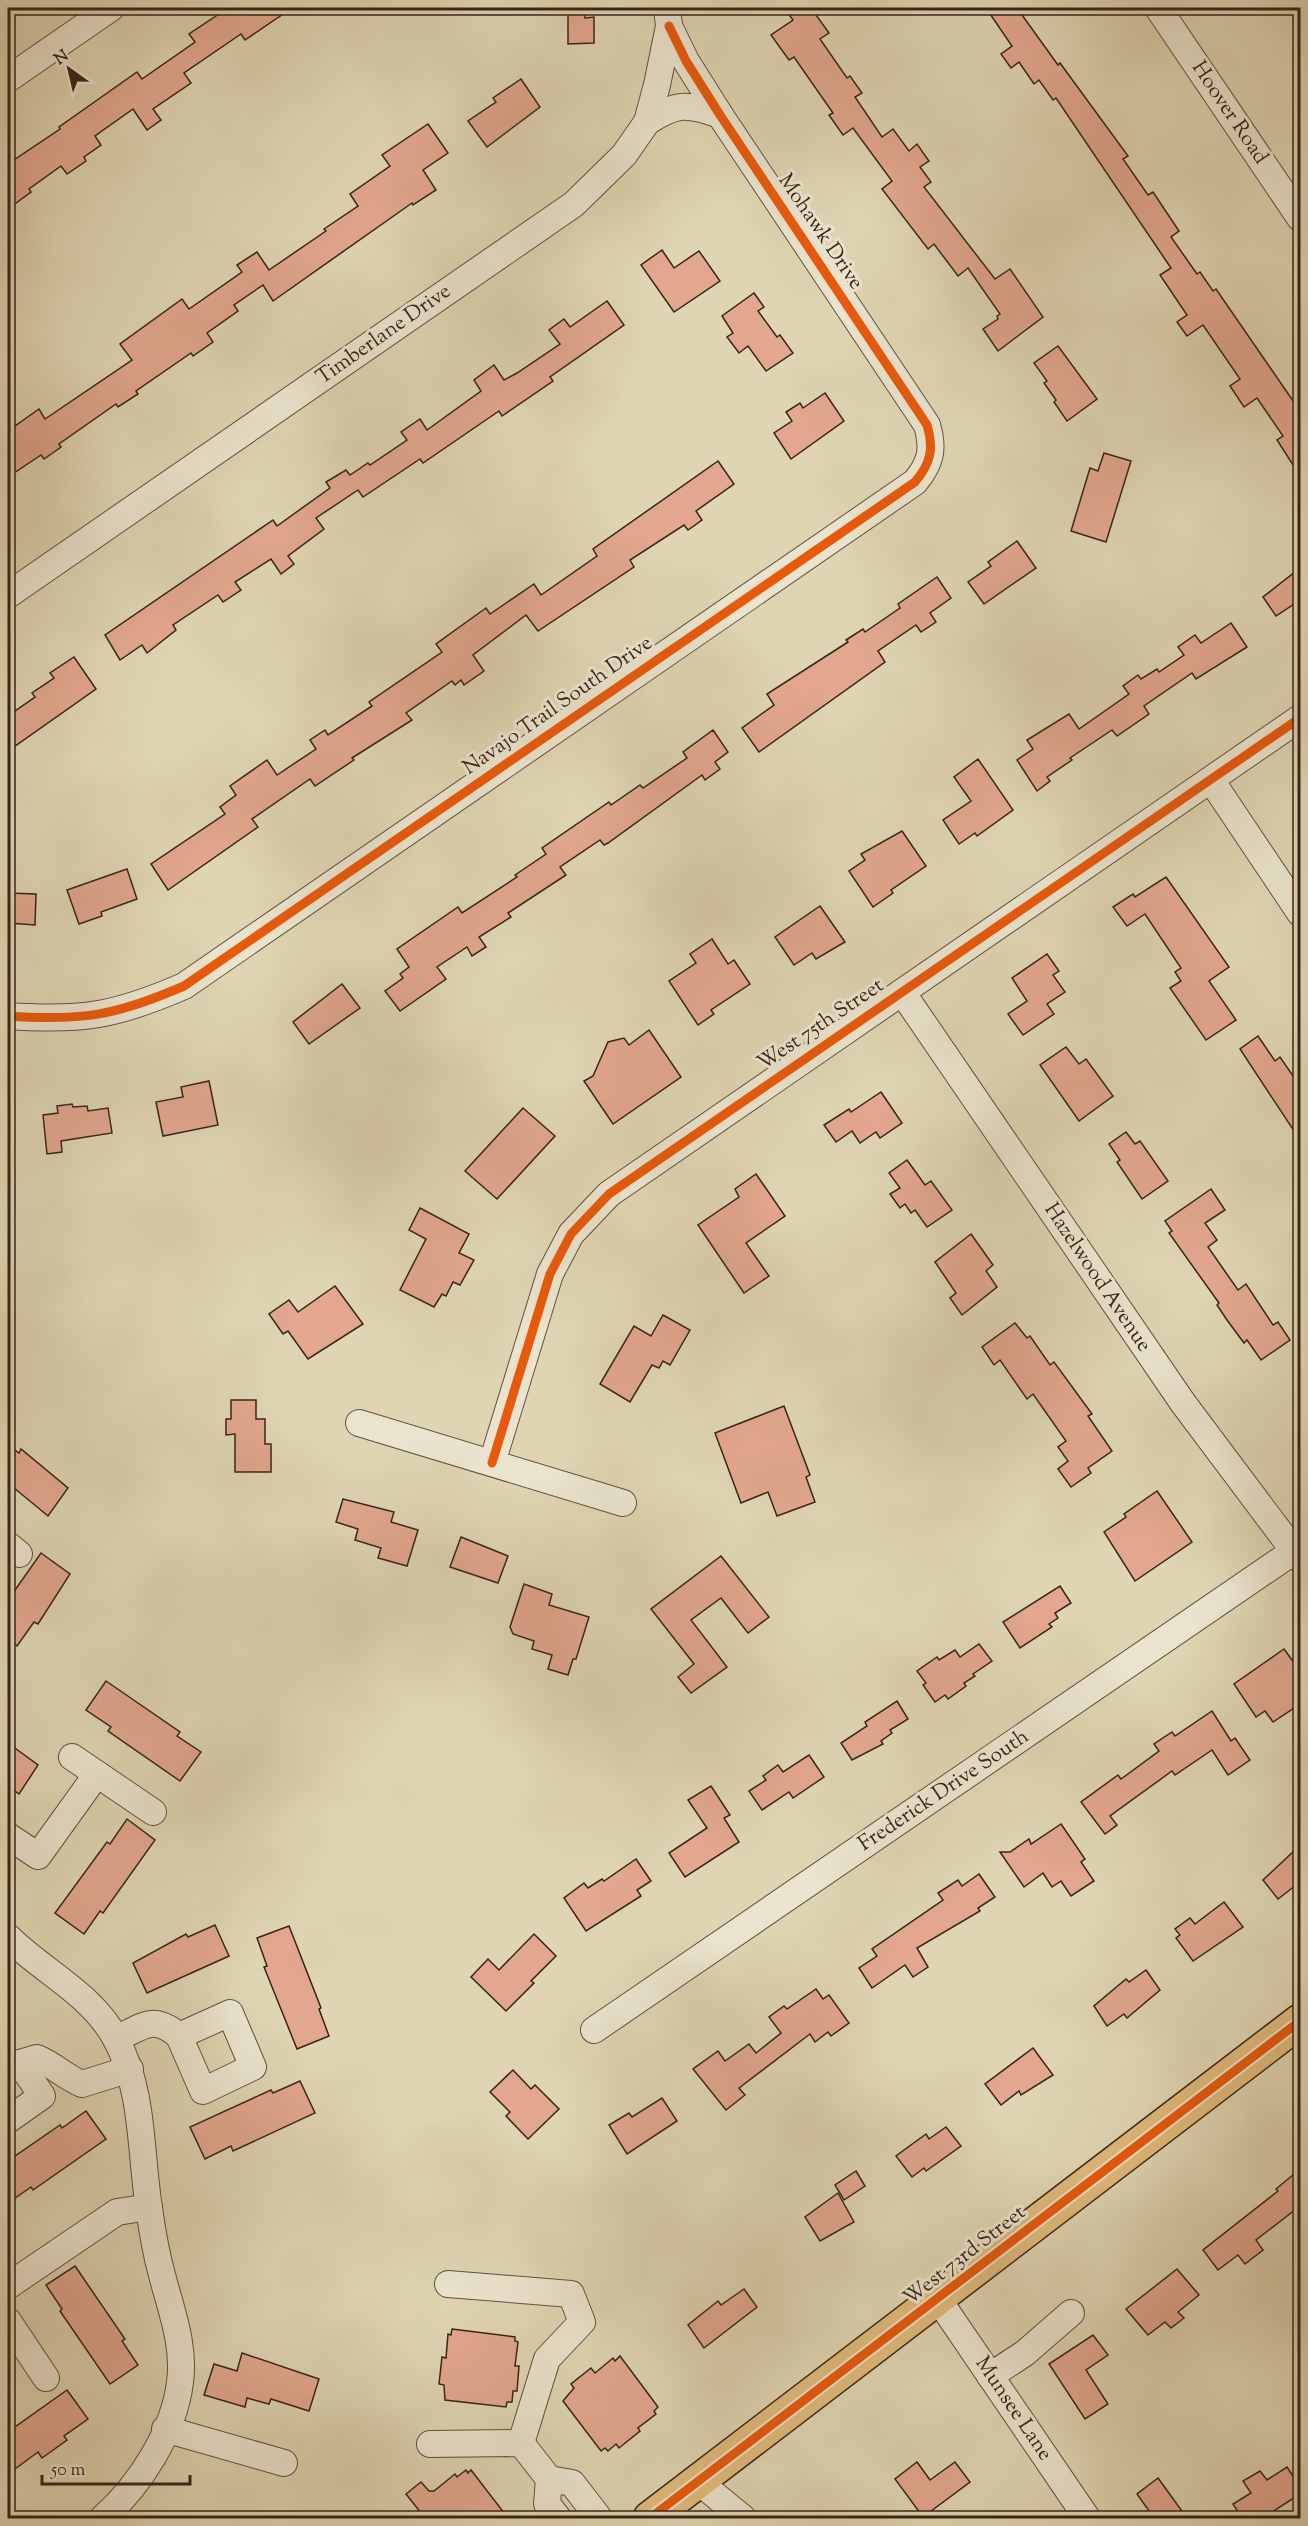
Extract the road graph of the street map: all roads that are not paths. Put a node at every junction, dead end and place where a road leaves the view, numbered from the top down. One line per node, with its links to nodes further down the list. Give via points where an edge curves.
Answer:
1 (111, 8): 4 (street)
2 (1158, 8): 7 (street, Hoover Road)
3 (668, 16): 5 (street, Mohawk Drive, via 686,61); 6 (street, Timberlane Drive)
4 (8, 79)
5 (720, 115): 6 (street, via 679,106); 8 (street, Mohawk Drive, via 927,425 932,444)
6 (647, 122): 9 (street, Timberlane Drive, via 624,154 574,204)
7 (1298, 207)
8 (930, 460): 14 (street, Navajo Trail South Drive, via 915,482 184,986 117,1012 62,1020)
9 (8, 595)
10 (1300, 718): 11 (street, West 75th Street)
11 (1211, 780): 12 (street); 13 (street, West 75th Street)
12 (1300, 913)
13 (902, 992): 16 (street, West 75th Street, via 609,1194 582,1219 550,1274); 18 (street, Hazelwood Avenue, via 1183,1403)
14 (8, 1016)
15 (359, 1423): 16 (street)
16 (492, 1463): 17 (street)
17 (623, 1503)
18 (1299, 1556): 25 (street, Frederick Drive South)
19 (72, 1757): 20 (street)
20 (98, 1774): 21 (street); 22 (street, via 38,1856)
21 (153, 1812)
22 (8, 1836)
23 (8, 1936): 27 (street, via 88,2002)
24 (1300, 2020): 34 (main road, West 73rd Street)
25 (594, 2030)
26 (179, 2036): 27 (street, via 165,2024 154,2022)
27 (116, 2039): 29 (street)
28 (14, 2068): 29 (street, via 37,2058 82,2084); 30 (street, via 42,2096)
29 (129, 2069): 31 (street, via 138,2109)
30 (8, 2121)
31 (149, 2207): 33 (street, via 117,2212); 39 (street, via 180,2343 179,2389)
32 (448, 2284): 40 (street, via 571,2294 582,2322 547,2360)
33 (8, 2286)
34 (938, 2300): 37 (street, Munsee Lane); 44 (main road, West 73rd Street)
35 (1071, 2313): 37 (street, via 1025,2353)
36 (8, 2321): 38 (street)
37 (990, 2376): 50 (street, Munsee Lane)
38 (46, 2378)
39 (165, 2429): 42 (street); 45 (street, via 137,2482)
40 (521, 2443): 41 (street); 43 (street)
41 (430, 2444)
42 (284, 2463)
43 (549, 2479): 46 (street, via 547,2504); 47 (street, via 572,2483)
44 (699, 2482): 48 (main road, West 73rd Street); 49 (street)
45 (103, 2518)
46 (558, 2518)
47 (599, 2518)
48 (650, 2518)
49 (743, 2518)
50 (1087, 2518)

